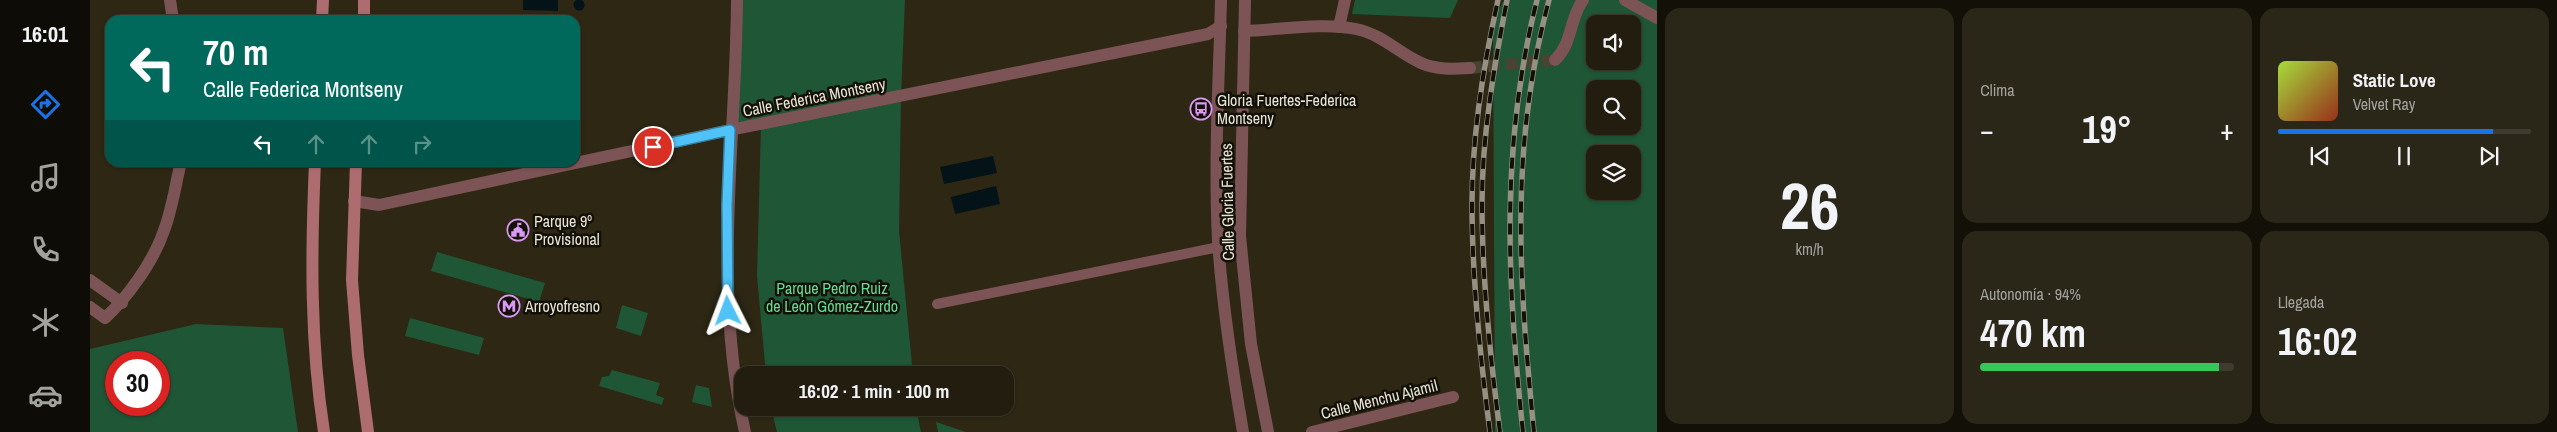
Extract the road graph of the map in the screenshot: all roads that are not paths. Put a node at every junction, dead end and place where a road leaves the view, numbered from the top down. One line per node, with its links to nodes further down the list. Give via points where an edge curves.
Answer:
1 (170, 0): 10 (street)
2 (323, 0): 11 (street)
3 (364, 0): 12 (street)
4 (737, 0): 19 (street)
5 (1221, 0): 14 (street, Calle Gloria Fuertes)
6 (1245, 0): 16 (street, Calle Gloria Fuertes)
7 (1345, 0): 15 (street)
8 (1584, 0): 17 (street, via 1576,14 1569,42)
9 (1625, 0): 13 (street)
10 (172, 15)
11 (322, 15)
12 (364, 15)
13 (1657, 18)
14 (1221, 26): 19 (street, Calle Federica Montseny, via 1208,34); 26 (street, Calle Gloria Fuertes)
15 (1339, 27): 16 (street); 18 (street, via 1357,29 1378,37 1421,63 1445,70)
16 (1244, 32): 36 (street, Calle Gloria Fuertes, via 1240,236 1251,344)
17 (1555, 60)
18 (1470, 68)
19 (730, 130): 20 (street, Calle Federica Montseny); 34 (street, via 727,295)
20 (580, 162)
21 (180, 167): 28 (street, via 163,234)
22 (315, 167): 32 (street, via 311,250 313,317)
23 (356, 167): 25 (street)
24 (557, 167): 25 (street, Calle Federica Montseny, via 380,205)
25 (354, 201): 33 (street, via 352,280)
26 (1219, 247): 29 (lane); 35 (street, Calle Gloria Fuertes, via 1228,349)
27 (90, 280): 28 (street)
28 (122, 303): 30 (street, via 105,318)
29 (937, 304)
30 (90, 307)
31 (1453, 397): 37 (street, Calle Menchu Ajamil)
32 (324, 432)
33 (368, 432)
34 (745, 432)
35 (1243, 432)
36 (1268, 432)
37 (1312, 432)

